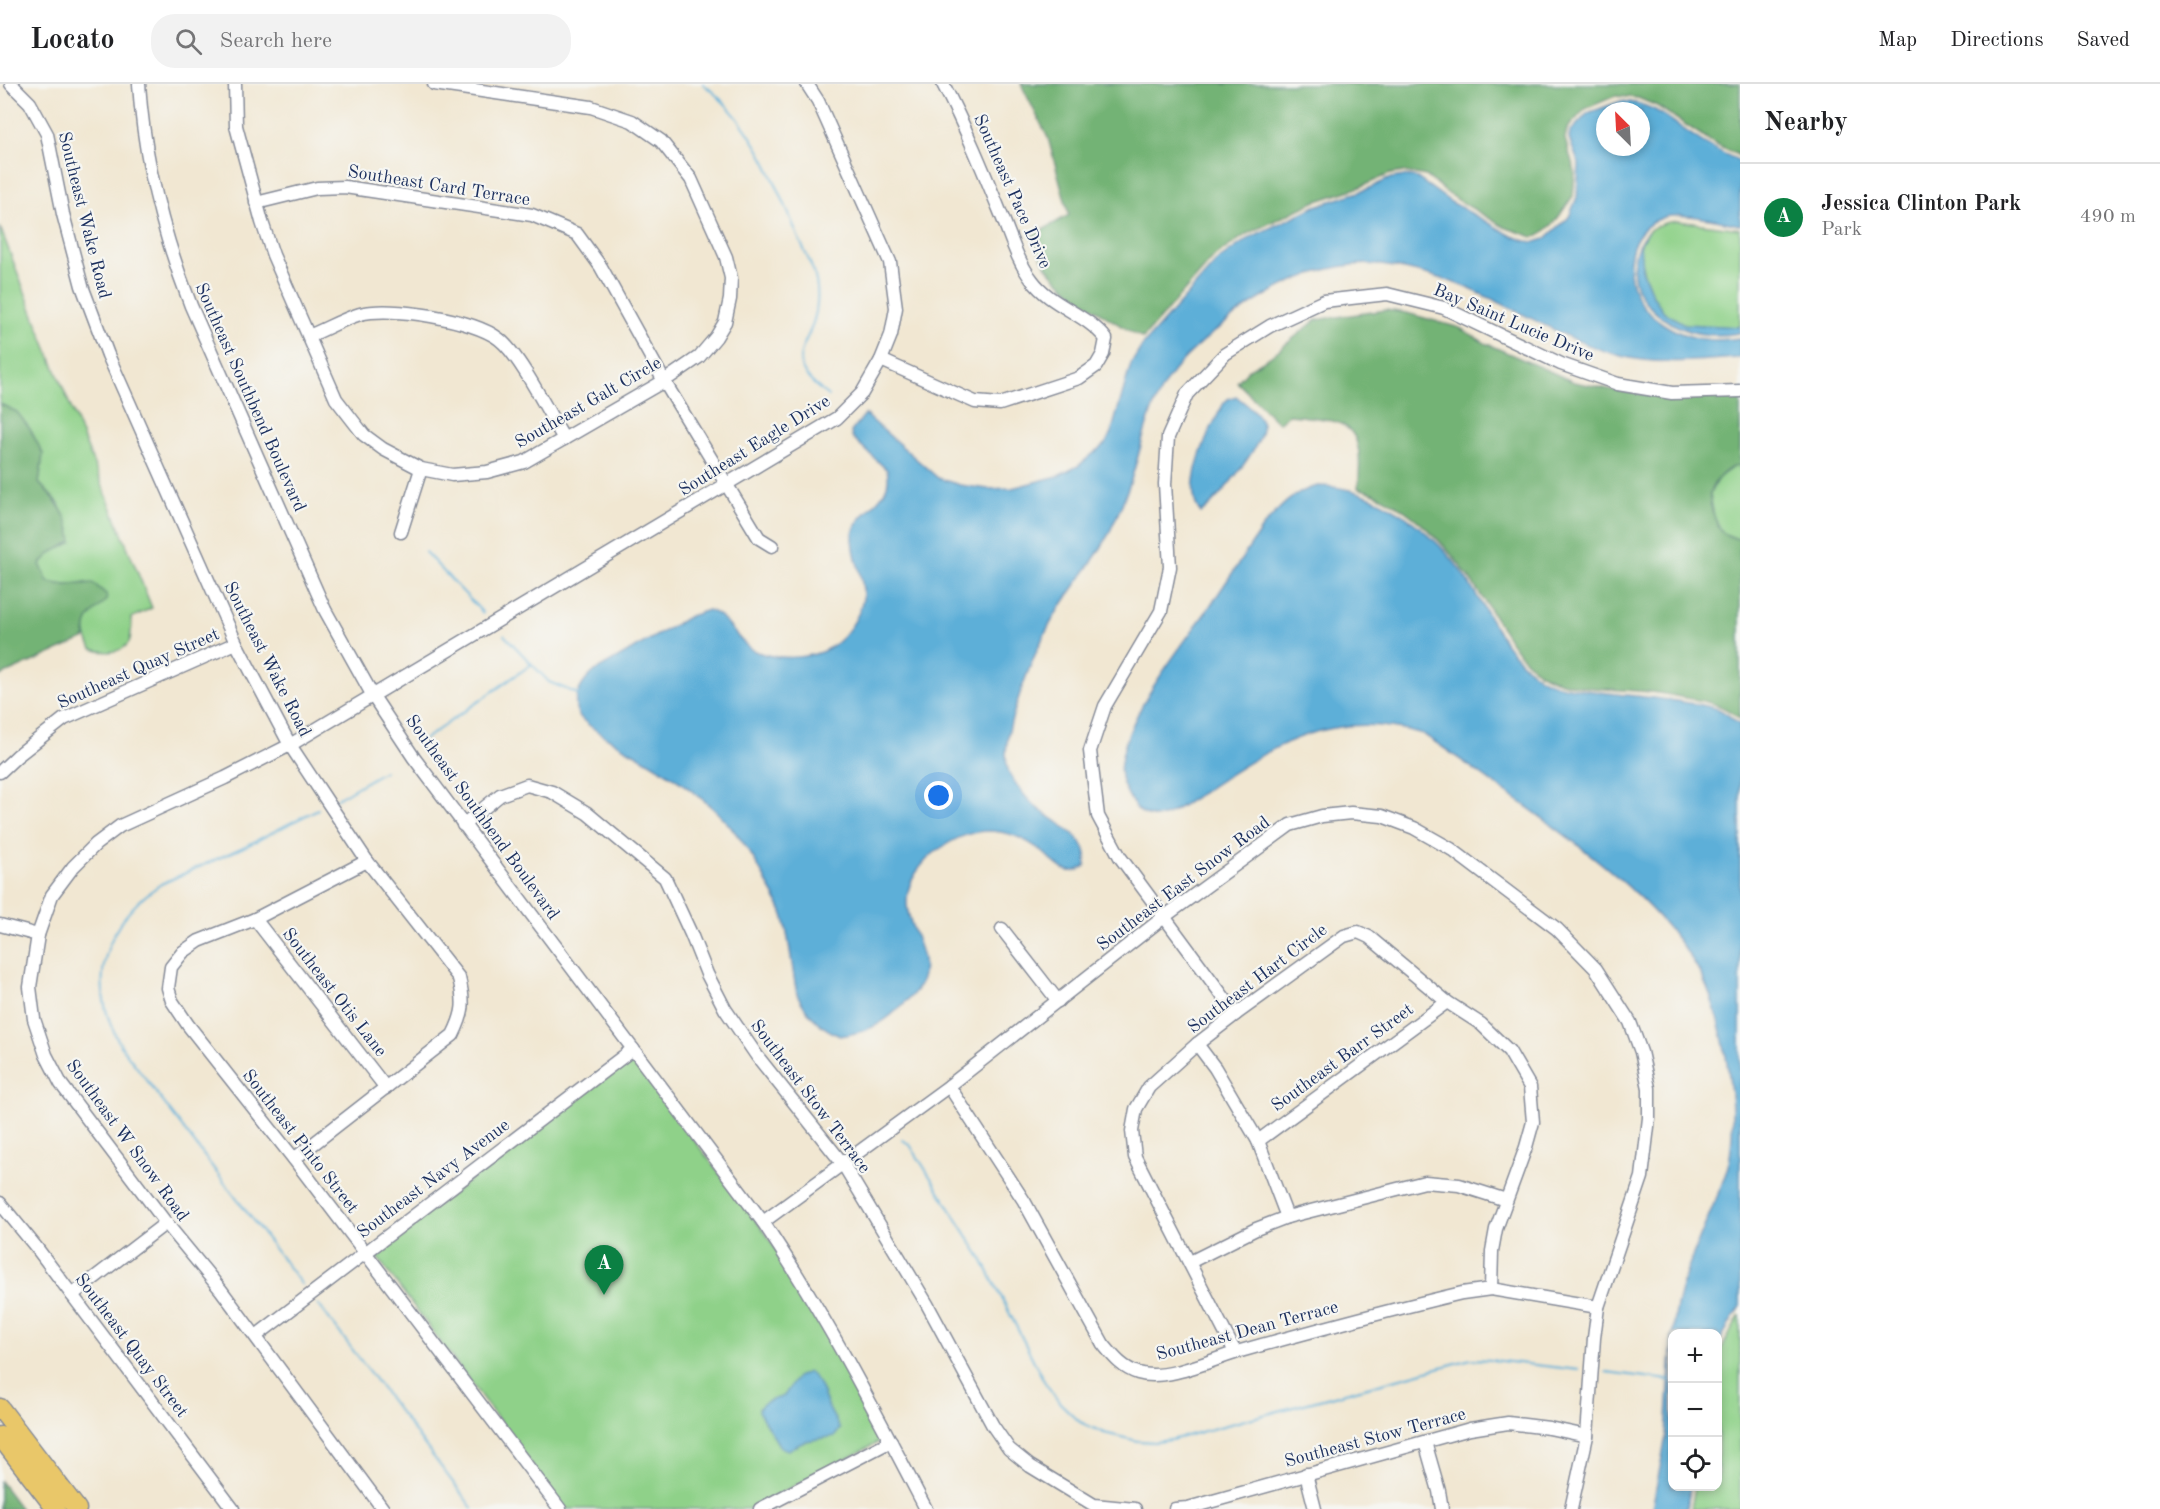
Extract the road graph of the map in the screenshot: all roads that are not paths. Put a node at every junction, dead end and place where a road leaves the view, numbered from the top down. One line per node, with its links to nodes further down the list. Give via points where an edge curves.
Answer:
1 (11, 84): 17 (street, Southeast Wake Road, via 30,103 47,134 85,295)
2 (139, 84): 18 (street, Southeast Southbend Boulevard, via 149,168 174,262 325,610)
3 (235, 84): 7 (street, Southeast Galt Circle, via 236,126)
4 (434, 84): 10 (street, Southeast Galt Circle, via 614,113 661,141 680,163 726,257 730,299 725,322 716,338 699,357)
5 (807, 84): 9 (street, Southeast Eagle Drive, via 890,262 897,308)
6 (944, 84): 9 (street, Southeast Pace Drive, via 1032,280 1100,331 1106,339 1103,354 1096,366 1079,378 1000,404 975,402)
7 (256, 203): 8 (street, Southeast Galt Circle, via 273,255); 10 (street, Southeast Card Terrace, via 317,188 345,187 532,215 578,234 601,267)
8 (309, 336): 12 (street, via 361,314 398,312 468,324 498,338 514,355); 13 (street, Southeast Galt Circle, via 336,399 351,420 383,449)
9 (881, 360): 14 (street, Southeast Eagle Drive, via 862,393 837,418)
10 (664, 381): 12 (street, Southeast Galt Circle); 14 (street, Southeast Card Terrace)
11 (1740, 390): 23 (street, Bay Saint Lucie Drive, via 1672,393 1618,384 1560,364 1444,308 1387,294 1324,301 1270,326 1226,354 1187,394 1168,437 1165,484 1170,567 1161,611 1105,706 1090,751 1098,816 1120,857)
12 (564, 439): 13 (street, Southeast Galt Circle, via 524,462 487,472 452,475)
13 (421, 469): 15 (street)
14 (726, 484): 16 (street, Southeast Card Terrace, via 759,538); 18 (street, Southeast Eagle Drive)
15 (401, 532)
16 (772, 546)
17 (236, 643): 19 (street, Southeast Wake Road); 20 (street, Southeast Quay Street, via 64,719)
18 (373, 696): 19 (street, Southeast W Snow Road); 21 (street, Southeast Southbend Boulevard)
19 (290, 745): 22 (street, Southeast Wake Road); 27 (street, Southeast W Snow Road, via 120,826 96,844 52,895)
20 (0, 772)
21 (463, 825): 32 (street, Southeast Southbend Boulevard); 37 (street, Southeast Stow Terrace, via 500,795 527,785 552,792 587,813 665,878 725,1009 757,1056)
22 (368, 861): 24 (street, Southeast Pinto Street); 34 (street, Southeast Wake Road, via 459,978 463,996 462,1015 453,1035)
23 (1164, 917): 28 (street, Southeast East Snow Road); 30 (street, Bay Saint Lucie Drive); 47 (street, Southeast East Snow Road, via 1290,825 1351,813 1382,816 1414,828 1450,849 1557,929 1596,969 1630,1022 1649,1088 1642,1177)
24 (255, 919): 34 (street, Southeast Otis Lane); 36 (street, Southeast Pinto Street, via 183,951 171,967 168,988 188,1025)
25 (0, 925): 27 (street)
26 (1002, 929): 28 (street)
27 (38, 935): 42 (street, Southeast W Snow Road, via 30,987 34,1019 46,1055 61,1084)
28 (1058, 1001): 33 (street, Southeast East Snow Road)
29 (1447, 1002): 30 (street, Southeast Hart Circle, via 1358,932 1344,936); 35 (street, Southeast Barr Street); 38 (street, Southeast Hart Circle, via 1481,1024 1509,1051 1530,1087 1533,1122)
30 (1236, 1014): 31 (street, Southeast Hart Circle)
31 (1197, 1044): 35 (street); 44 (street, Southeast Hart Circle, via 1149,1087 1136,1109 1132,1131 1135,1156)
32 (633, 1049): 41 (street, Southeast Southbend Boulevard); 43 (street, Southeast Navy Avenue)
33 (949, 1086): 37 (street, Southeast East Snow Road); 49 (street, Southeast Dean Terrace, via 1024,1201 1103,1344 1120,1364 1138,1373 1161,1374)
34 (386, 1088): 36 (street, Southeast Wake Road)
35 (1258, 1142): 40 (street)
36 (294, 1159): 43 (street, Southeast Pinto Street)
37 (843, 1164): 41 (street, Southeast East Snow Road); 56 (street, Southeast Stow Terrace, via 1009,1449)
38 (1506, 1200): 40 (street, via 1459,1185 1425,1182); 45 (street, Southeast Hart Circle, via 1492,1251)
39 (0, 1203): 46 (street, Southeast Quay Street)
40 (1287, 1217): 44 (street)
41 (764, 1222): 53 (street, Southeast Southbend Boulevard, via 848,1358)
42 (166, 1223): 46 (street); 48 (street, Southeast W Snow Road)
43 (365, 1253): 48 (street, Southeast Navy Avenue); 61 (street, Southeast Pinto Street)
44 (1190, 1262): 49 (street, Southeast Hart Circle)
45 (1491, 1289): 47 (street, Southeast Dean Terrace); 49 (street, Southeast Dean Terrace, via 1430,1300)
46 (72, 1295): 59 (street, Southeast Quay Street)
47 (1598, 1307): 52 (street, Southeast East Snow Road)
48 (256, 1336): 60 (street, Southeast W Snow Road)
49 (1235, 1352)
50 (0, 1408): 58 (highway)
51 (0, 1436): 57 (highway)
52 (1587, 1436): 54 (street, Southeast Stow Terrace, via 1508,1423); 69 (street, Southeast East Snow Road)
53 (891, 1441): 62 (street); 63 (street, Southeast Southbend Boulevard)
54 (1425, 1442): 55 (street, Southeast Stow Terrace); 68 (street)
55 (1306, 1474): 66 (street, Southeast Stow Terrace); 67 (street)
56 (1093, 1507): 64 (street, Southeast Stow Terrace)
57 (56, 1509)
58 (77, 1509)
59 (233, 1509)
60 (383, 1509)
61 (560, 1509)
62 (760, 1509)
63 (926, 1509)
64 (1135, 1509)
65 (1175, 1509): 66 (street, Southeast Stow Terrace)
66 (1188, 1509)
67 (1315, 1509)
68 (1442, 1509)
69 (1571, 1509)

